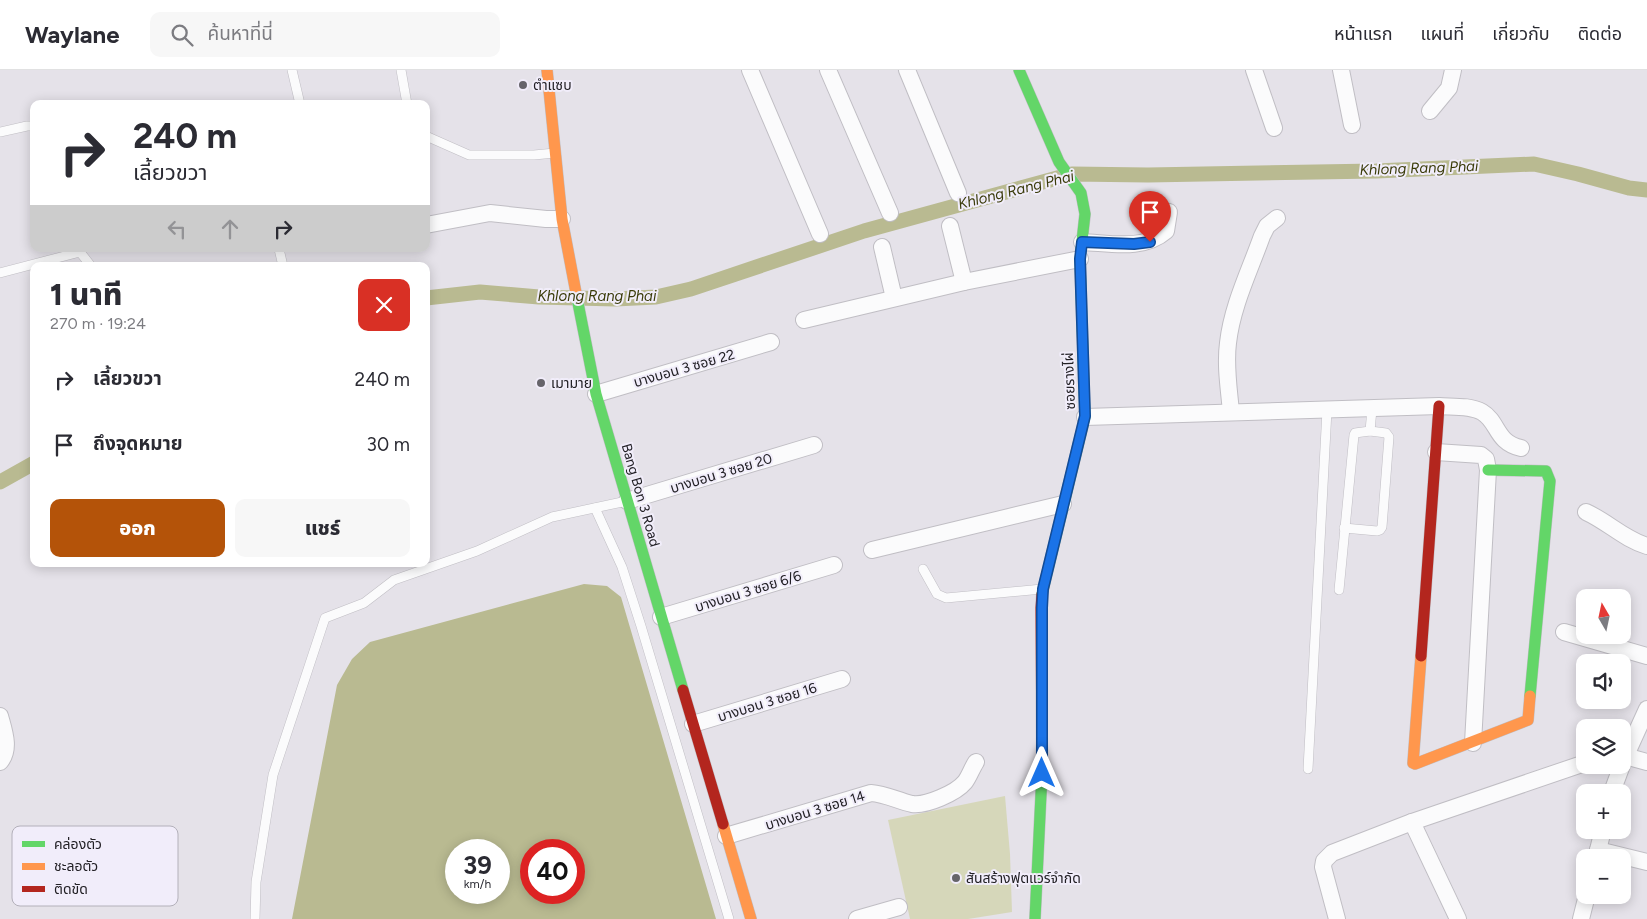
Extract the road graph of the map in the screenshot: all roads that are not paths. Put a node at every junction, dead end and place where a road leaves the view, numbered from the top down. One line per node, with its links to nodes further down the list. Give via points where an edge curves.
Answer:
1 (292, 70): 11 (lane)
2 (401, 70): 12 (lane)
3 (548, 70): 19 (street, Bang Bon 3 Road)
4 (750, 70): 27 (street)
5 (828, 70): 22 (street)
6 (907, 70): 20 (street)
7 (1019, 70): 28 (street, ซอยรางไผ่, via 1058,162 1080,193 1085,214)
8 (1254, 70): 16 (street)
9 (1341, 70): 15 (street)
10 (1454, 70): 13 (street, via 1449,88)
11 (299, 100)
12 (406, 100)
13 (1430, 111)
14 (30, 125): 17 (lane)
15 (1352, 125)
16 (1274, 128)
17 (0, 132)
18 (430, 138): 19 (lane, via 469,155)
19 (556, 153): 24 (street, Bang Bon 3 Road)
20 (958, 193)
21 (1169, 212): 28 (street, via 1166,231 1150,242)
22 (890, 213)
23 (1277, 218): 43 (street, via 1267,226 1232,321 1227,344)
24 (562, 219): 25 (street, via 490,213); 39 (street, Bang Bon 3 Road)
25 (430, 224)
26 (950, 226): 35 (street)
27 (820, 234)
28 (1082, 242): 31 (street, ซอยรางไผ่)
29 (882, 247): 36 (street)
30 (75, 252): 32 (lane)
31 (1080, 259): 35 (street); 44 (street, ซอยรางไผ่)
32 (39, 262)
33 (30, 265): 34 (lane)
34 (0, 273)
35 (964, 282): 36 (street)
36 (894, 298): 37 (street)
37 (804, 320)
38 (771, 342): 39 (street, บางบอน 3 ซอย 22)
39 (596, 394): 50 (street, Bang Bon 3 Road)
40 (1439, 406): 41 (street); 47 (street, via 1480,411 1502,438); 48 (street)
41 (1372, 409): 42 (street); 45 (lane)
42 (1327, 410): 43 (street); 75 (lane)
43 (1231, 412): 44 (street)
44 (1085, 416): 51 (street, ซอยรางไผ่)
45 (1370, 431): 54 (lane, via 1354,435); 54 (lane, via 1386,433 1389,437 1382,527 1377,531)
46 (814, 445): 50 (street, บางบอน 3 ซอย 20)
47 (1521, 448)
48 (1436, 452): 49 (street, via 1481,455 1486,459); 68 (street, via 1414,763 1417,765)
49 (1488, 470): 68 (street); 68 (street, via 1546,471 1550,481 1528,720)
50 (628, 502): 52 (lane); 61 (street, Bang Bon 3 Road)
51 (1064, 504): 56 (street); 59 (street, ซอยรางไผ่)
52 (595, 508): 82 (lane, via 552,517 478,551 394,580 364,603 325,618 273,774 256,882); 83 (lane, via 628,584)
53 (1586, 512): 55 (street, via 1633,542)
54 (1344, 528): 60 (lane)
55 (1647, 546)
56 (872, 550)
57 (834, 565): 61 (street, บางบอน 3 ซอย 6/6)
58 (923, 569): 59 (lane, via 937,594 946,598)
59 (1043, 589): 86 (street, ซอยรางไผ่, via 1042,791)
60 (1339, 590)
61 (661, 617): 67 (street, Bang Bon 3 Road)
62 (1564, 632): 63 (street)
63 (1647, 656)
64 (842, 679): 67 (street, บางบอน 3 ซอย 16)
65 (1647, 709): 69 (street)
66 (0, 716): 71 (street, via 6,738)
67 (693, 724): 77 (street, Bang Bon 3 Road)
68 (1473, 743)
69 (1631, 743)
70 (1631, 761): 73 (street)
71 (0, 762)
72 (976, 762): 77 (street, บางบอน 3 ซอย 14, via 964,783 942,797 924,803 914,804 871,793)
73 (1647, 762)
74 (1576, 766): 76 (street)
75 (1308, 769)
76 (1412, 822): 87 (street, via 1332,853 1324,861); 88 (street)
77 (726, 836): 84 (street, Bang Bon 3 Road)
78 (1631, 859): 79 (street)
79 (1647, 862)
80 (1584, 904): 89 (street)
81 (899, 907): 85 (street)
82 (255, 919)
83 (729, 919)
84 (751, 919)
85 (857, 919)
86 (1035, 919)
87 (1336, 919)
88 (1458, 919)
89 (1580, 919)

